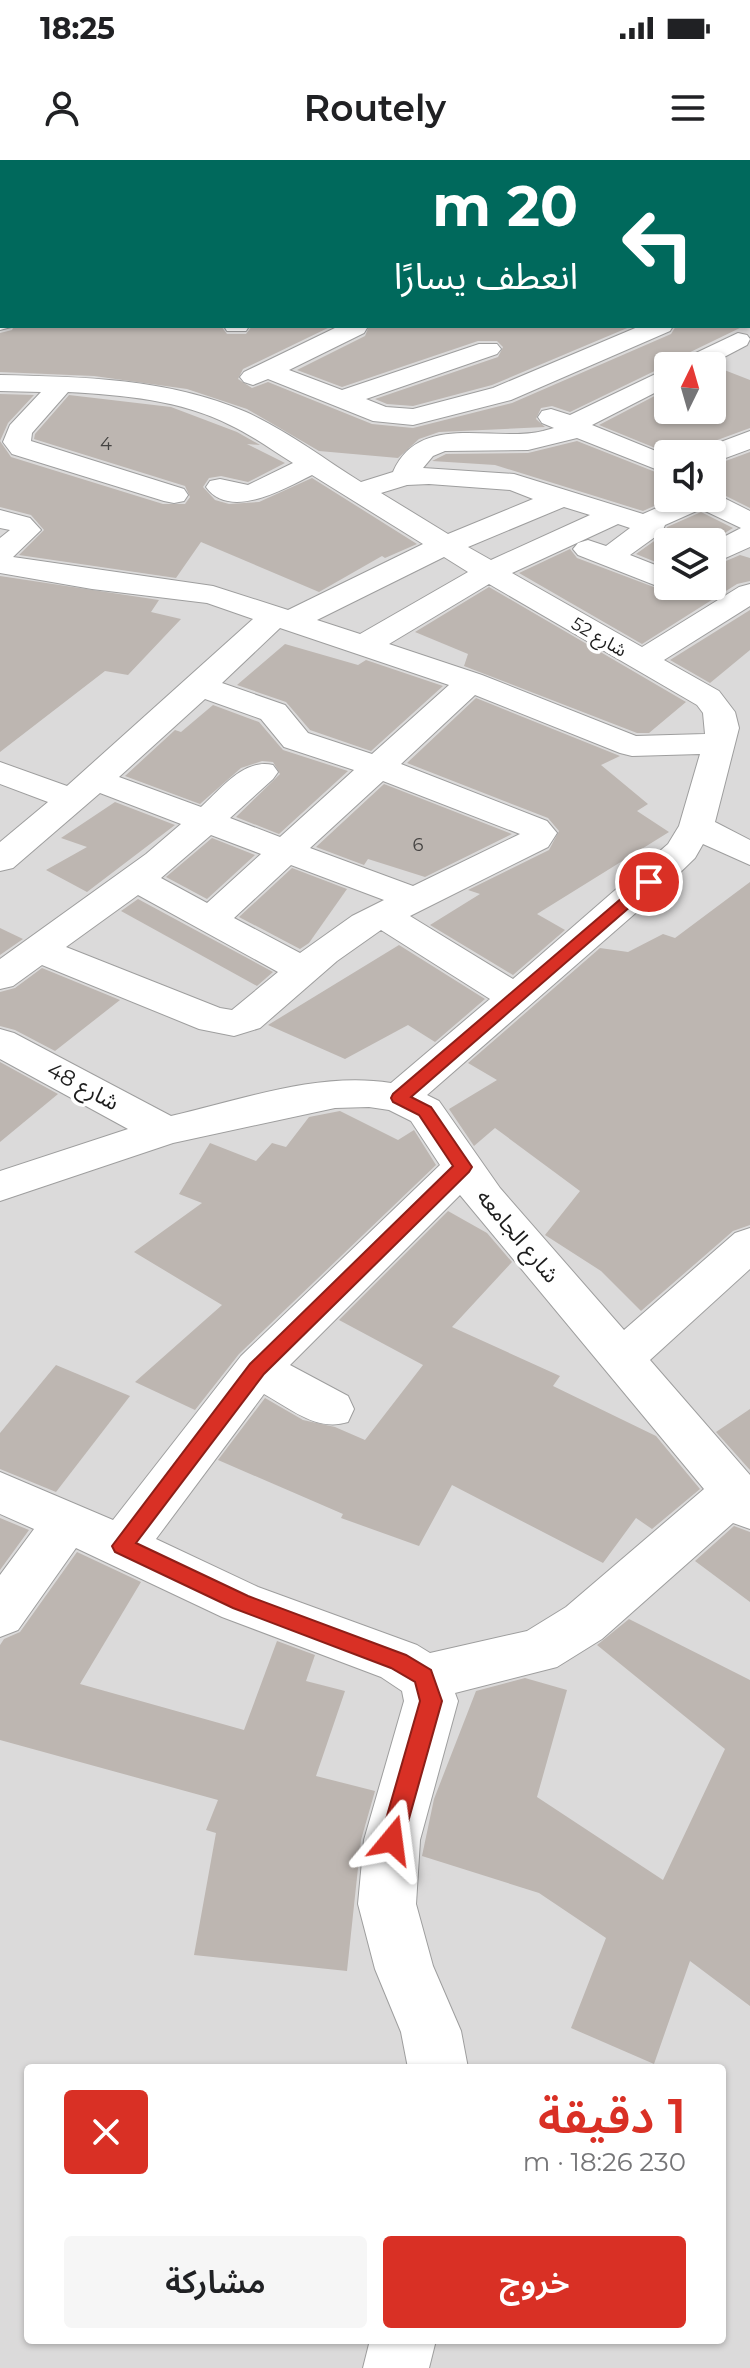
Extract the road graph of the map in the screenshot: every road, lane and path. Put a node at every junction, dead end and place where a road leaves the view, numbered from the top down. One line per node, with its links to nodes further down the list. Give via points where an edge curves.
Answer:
1 (389, 160): 2 (street)
2 (400, 160)
3 (351, 328): 11 (street)
4 (356, 328): 5 (street)
5 (379, 328)
6 (656, 328): 15 (street)
7 (712, 331): 8 (street)
8 (744, 343): 10 (street)
9 (488, 349): 16 (street)
10 (722, 352)
11 (267, 370): 16 (street); 17 (street)
12 (0, 383): 13 (street, شارع 52)
13 (62, 384): 17 (street, شارع 52); 29 (street, via 19,431 22,448)
14 (654, 384): 18 (street)
15 (502, 394): 16 (street, via 403,418); 18 (street)
16 (342, 399)
17 (202, 402): 23 (street, شارع 52)
18 (573, 427): 20 (street); 22 (street)
19 (750, 439): 21 (street)
20 (526, 443): 24 (street, via 434,444 409,461); 25 (street, via 530,471)
21 (726, 449)
22 (654, 460)
23 (314, 464): 27 (street, via 253,493); 28 (street, شارع 52)
24 (405, 477): 25 (street); 28 (street)
25 (524, 484): 30 (street)
26 (654, 484): 32 (street)
27 (220, 487)
28 (360, 491): 38 (street, شارع 52)
29 (174, 495)
30 (556, 498): 32 (street); 38 (street)
31 (654, 502): 32 (street)
32 (625, 504): 37 (street); 41 (street, via 652,526)
33 (726, 510): 35 (street)
34 (0, 519): 40 (street, via 27,530)
35 (750, 522)
36 (750, 535): 39 (street)
37 (562, 539): 41 (street); 43 (street)
38 (448, 545): 43 (street, شارع 52); 46 (street)
39 (726, 548)
40 (0, 553)
41 (609, 557): 44 (street)
42 (0, 564): 46 (street, via 188,589)
43 (489, 572): 47 (street); 48 (street, شارع 52)
44 (654, 575)
45 (739, 598): 48 (street)
46 (284, 618): 47 (street); 50 (street)
47 (366, 644): 49 (street)
48 (642, 660): 51 (street, شارع 52, via 708,698)
49 (471, 682): 51 (street, via 632,746); 52 (street)
50 (202, 687): 52 (street, via 273,712 286,735 296,740); 55 (street)
51 (729, 723): 57 (street)
52 (376, 766): 58 (street); 62 (street, via 539,833 536,840)
53 (0, 772): 55 (street)
54 (261, 772): 56 (street)
55 (85, 790): 56 (street); 60 (street)
56 (208, 822): 58 (street); 61 (street)
57 (696, 826): 59 (street); 68 (street, via 682,850 649,882)
58 (287, 851): 62 (street); 64 (street)
59 (750, 854)
60 (0, 860)
61 (136, 879): 64 (street); 65 (street)
62 (416, 900): 63 (street)
63 (381, 914): 66 (street); 68 (street)
64 (210, 920): 66 (street)
65 (39, 950): 66 (street, via 225,1023 246,1019); 67 (street)
66 (304, 971)
67 (0, 977)
68 (514, 997): 70 (street)
69 (0, 1042): 71 (street, شارع 48)
70 (399, 1098): 71 (street, شارع الجامعه, via 335,1094); 72 (street, شارع الجامعه, via 425,1111)
71 (166, 1131): 73 (street, شارع الجامعه)
72 (463, 1167): 75 (street, شارع الجامعه); 76 (street)
73 (0, 1186)
74 (750, 1244): 75 (street)
75 (622, 1358): 79 (street, شارع الجامعه)
76 (257, 1369): 77 (street); 81 (street)
77 (331, 1409)
78 (0, 1492): 80 (street)
79 (743, 1500): 83 (street, via 584,1623 539,1651)
80 (66, 1523): 81 (street); 82 (street)
81 (122, 1546): 83 (street, via 240,1602 399,1661)
82 (0, 1615)
83 (424, 1677): 84 (street, via 431,1701 392,1840 387,1904)
84 (437, 2064)
85 (402, 2344): 86 (street)
86 (396, 2368)

